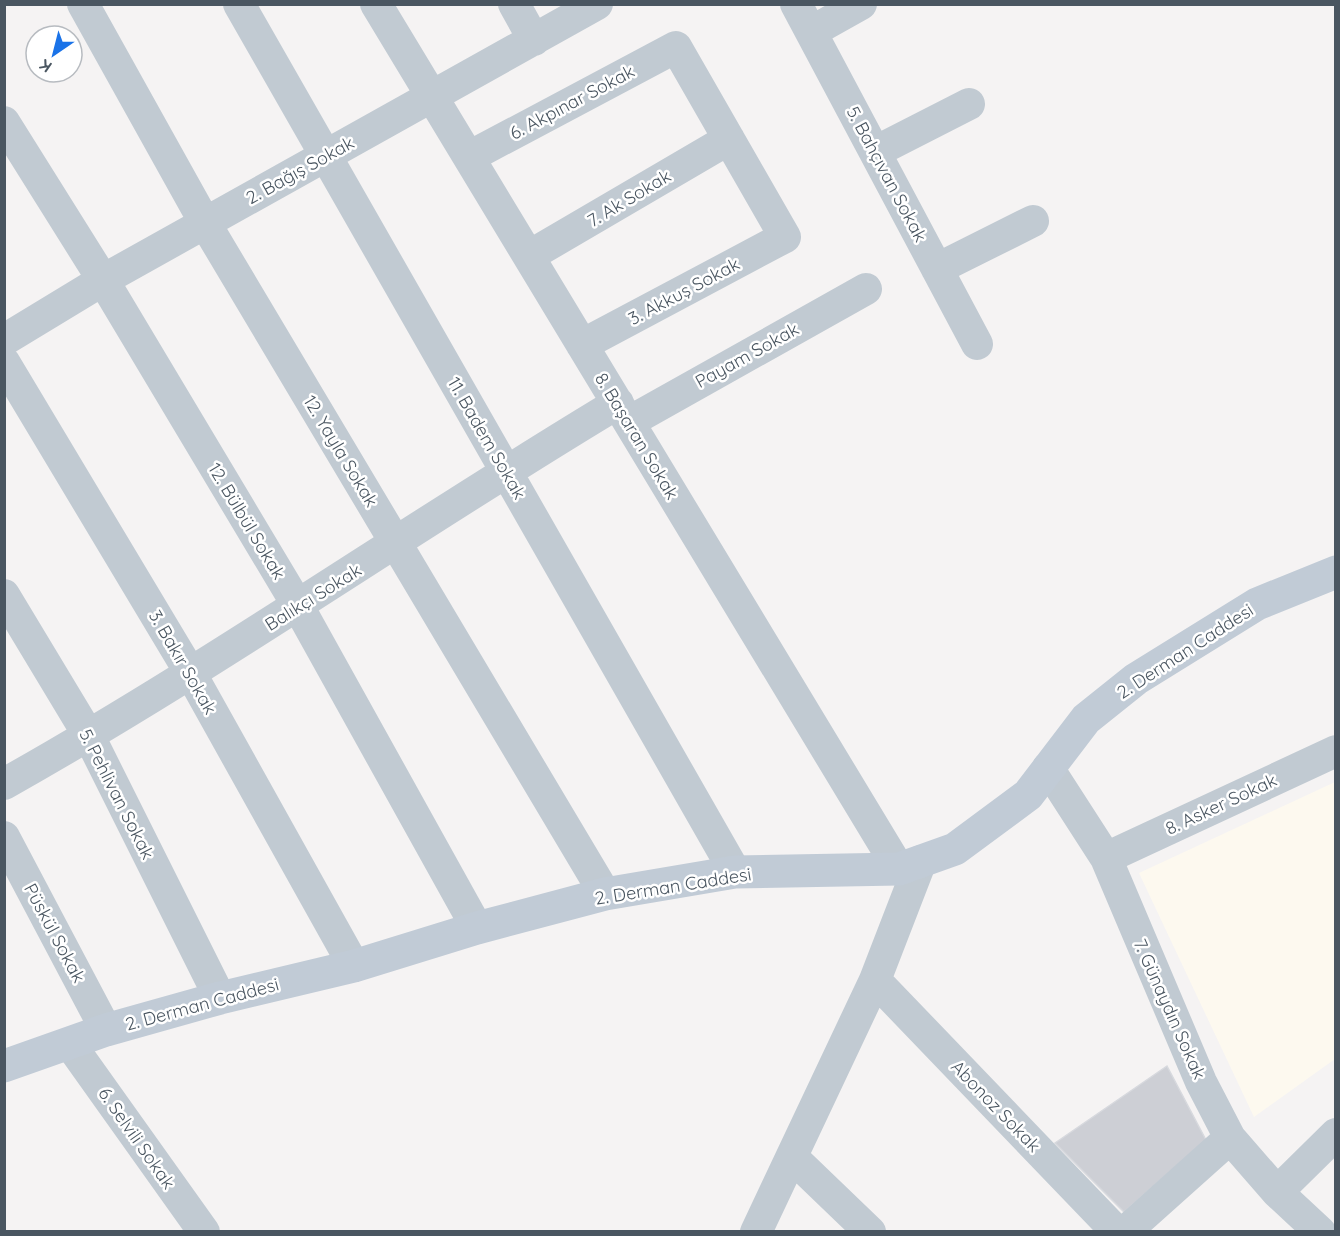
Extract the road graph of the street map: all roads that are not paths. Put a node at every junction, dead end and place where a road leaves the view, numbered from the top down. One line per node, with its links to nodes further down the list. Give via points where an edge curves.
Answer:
1 (83, 4): 18 (street, 12. Yayla Sokak)
2 (239, 4): 15 (street, 11. Badem Sokak)
3 (376, 4): 10 (street, 8. Başaran Sokak)
4 (514, 4): 9 (street)
5 (597, 4): 9 (street, 2. Bağış Sokak)
6 (796, 4): 8 (street, 5. Bahçıvan Sokak)
7 (861, 4): 8 (street)
8 (811, 32): 14 (street, 5. Bahçıvan Sokak)
9 (534, 40): 10 (street, 2. Bağış Sokak)
10 (432, 96): 15 (street, 2. Bağış Sokak); 16 (street, 8. Başaran Sokak)
11 (969, 104): 14 (street)
12 (4, 122): 21 (street, 12. Bülbül Sokak)
13 (729, 139): 16 (street, 6. Akpınar Sokak, via 676,47); 19 (street, 7. Ak Sokak); 25 (street, 3. Akkuş Sokak, via 785,237)
14 (875, 152): 20 (street, 5. Bahçıvan Sokak)
15 (326, 156): 18 (street, 2. Bağış Sokak); 28 (street, 11. Badem Sokak)
16 (469, 157): 19 (street, 8. Başaran Sokak)
17 (1033, 221): 20 (street)
18 (205, 223): 21 (street, 2. Bağış Sokak); 29 (street, 12. Yayla Sokak)
19 (529, 256): 25 (street, 8. Başaran Sokak)
20 (937, 269): 24 (street, 5. Bahçıvan Sokak)
21 (103, 280): 23 (street, 2. Bağış Sokak); 32 (street, 12. Bülbül Sokak)
22 (866, 289): 27 (street, Payam Sokak)
23 (4, 340)
24 (977, 344)
25 (582, 345): 27 (street, 8. Başaran Sokak)
26 (4, 362): 33 (street, 3. Bakır Sokak)
27 (623, 413): 28 (street, Balıkçı Sokak); 40 (street, 8. Başaran Sokak)
28 (506, 471): 29 (street, Balıkçı Sokak); 41 (street, 11. Badem Sokak)
29 (396, 544): 32 (street, Balıkçı Sokak); 42 (street, 12. Yayla Sokak)
30 (1335, 572): 36 (main road, 2. Derman Caddesi, via 1257,604 1136,679 1086,719)
31 (4, 595): 34 (street, 5. Pehlivan Sokak)
32 (298, 606): 33 (street, Balıkçı Sokak); 43 (street, 12. Bülbül Sokak)
33 (191, 674): 34 (street, Balıkçı Sokak); 44 (street, 3. Bakır Sokak)
34 (89, 736): 37 (street, Balıkçı Sokak); 46 (street, 5. Pehlivan Sokak)
35 (1335, 751): 39 (street, 8. Asker Sokak)
36 (1048, 768): 39 (street, 7. Günaydın Sokak); 40 (main road, 2. Derman Caddesi, via 1028,795 956,849)
37 (4, 784)
38 (4, 837): 47 (street, Püskül Sokak)
39 (1106, 858): 51 (street, 7. Günaydın Sokak, via 1201,1082)
40 (910, 865): 41 (main road, 2. Derman Caddesi); 45 (street)
41 (735, 873): 42 (main road, 2. Derman Caddesi)
42 (605, 894): 43 (main road, 2. Derman Caddesi)
43 (477, 928): 44 (main road, 2. Derman Caddesi)
44 (354, 966): 46 (main road, 2. Derman Caddesi)
45 (875, 980): 52 (street); 57 (street, Abonoz Sokak)
46 (219, 998): 47 (main road, 2. Derman Caddesi)
47 (106, 1030): 48 (main road, 2. Derman Caddesi)
48 (70, 1044): 49 (main road, 2. Derman Caddesi); 54 (street, 6. Selvili Sokak)
49 (4, 1066)
50 (1335, 1134): 53 (street)
51 (1230, 1138): 53 (street, 7. Günaydın Sokak); 58 (street)
52 (792, 1157): 55 (street); 56 (street)
53 (1276, 1192): 59 (street, 7. Günaydın Sokak)
54 (204, 1232)
55 (756, 1232)
56 (870, 1232)
57 (1117, 1232)
58 (1125, 1232)
59 (1320, 1232)

